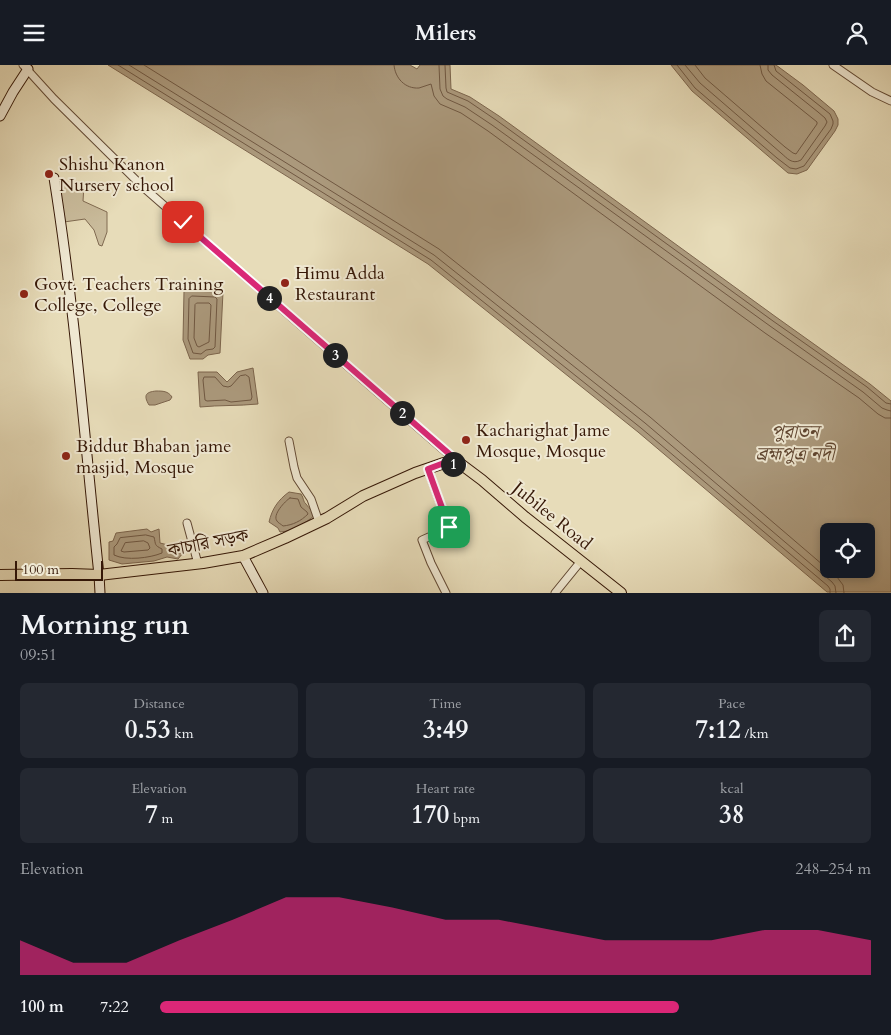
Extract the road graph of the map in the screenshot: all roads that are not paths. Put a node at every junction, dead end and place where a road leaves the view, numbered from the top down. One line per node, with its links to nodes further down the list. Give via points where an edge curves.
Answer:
1 (833, 65): 3 (street)
2 (26, 67): 4 (street); 7 (street, via 143,187)
3 (891, 101)
4 (0, 116)
5 (54, 179): 15 (street, via 64,240)
6 (290, 441): 9 (street, via 297,478 312,499)
7 (462, 465): 8 (main road, কাচারি সড়ক, via 444,463); 12 (main road, Jubilee Road)
8 (428, 469): 9 (main road, কাচারি সড়ক, via 363,496); 18 (street, via 449,527 422,540)
9 (319, 522): 11 (main road, কাচারি সড়ক)
10 (187, 523): 13 (street)
11 (243, 557): 13 (main road, কাচারি সড়ক); 17 (street)
12 (581, 561): 19 (street); 20 (main road, Jubilee Road)
13 (198, 564): 15 (main road, কাচারি সড়ক)
14 (0, 575): 15 (main road, কাচারি সড়ক)
15 (99, 575): 16 (street)
16 (100, 593)
17 (263, 593)
18 (446, 593)
19 (555, 593)
20 (622, 593)

